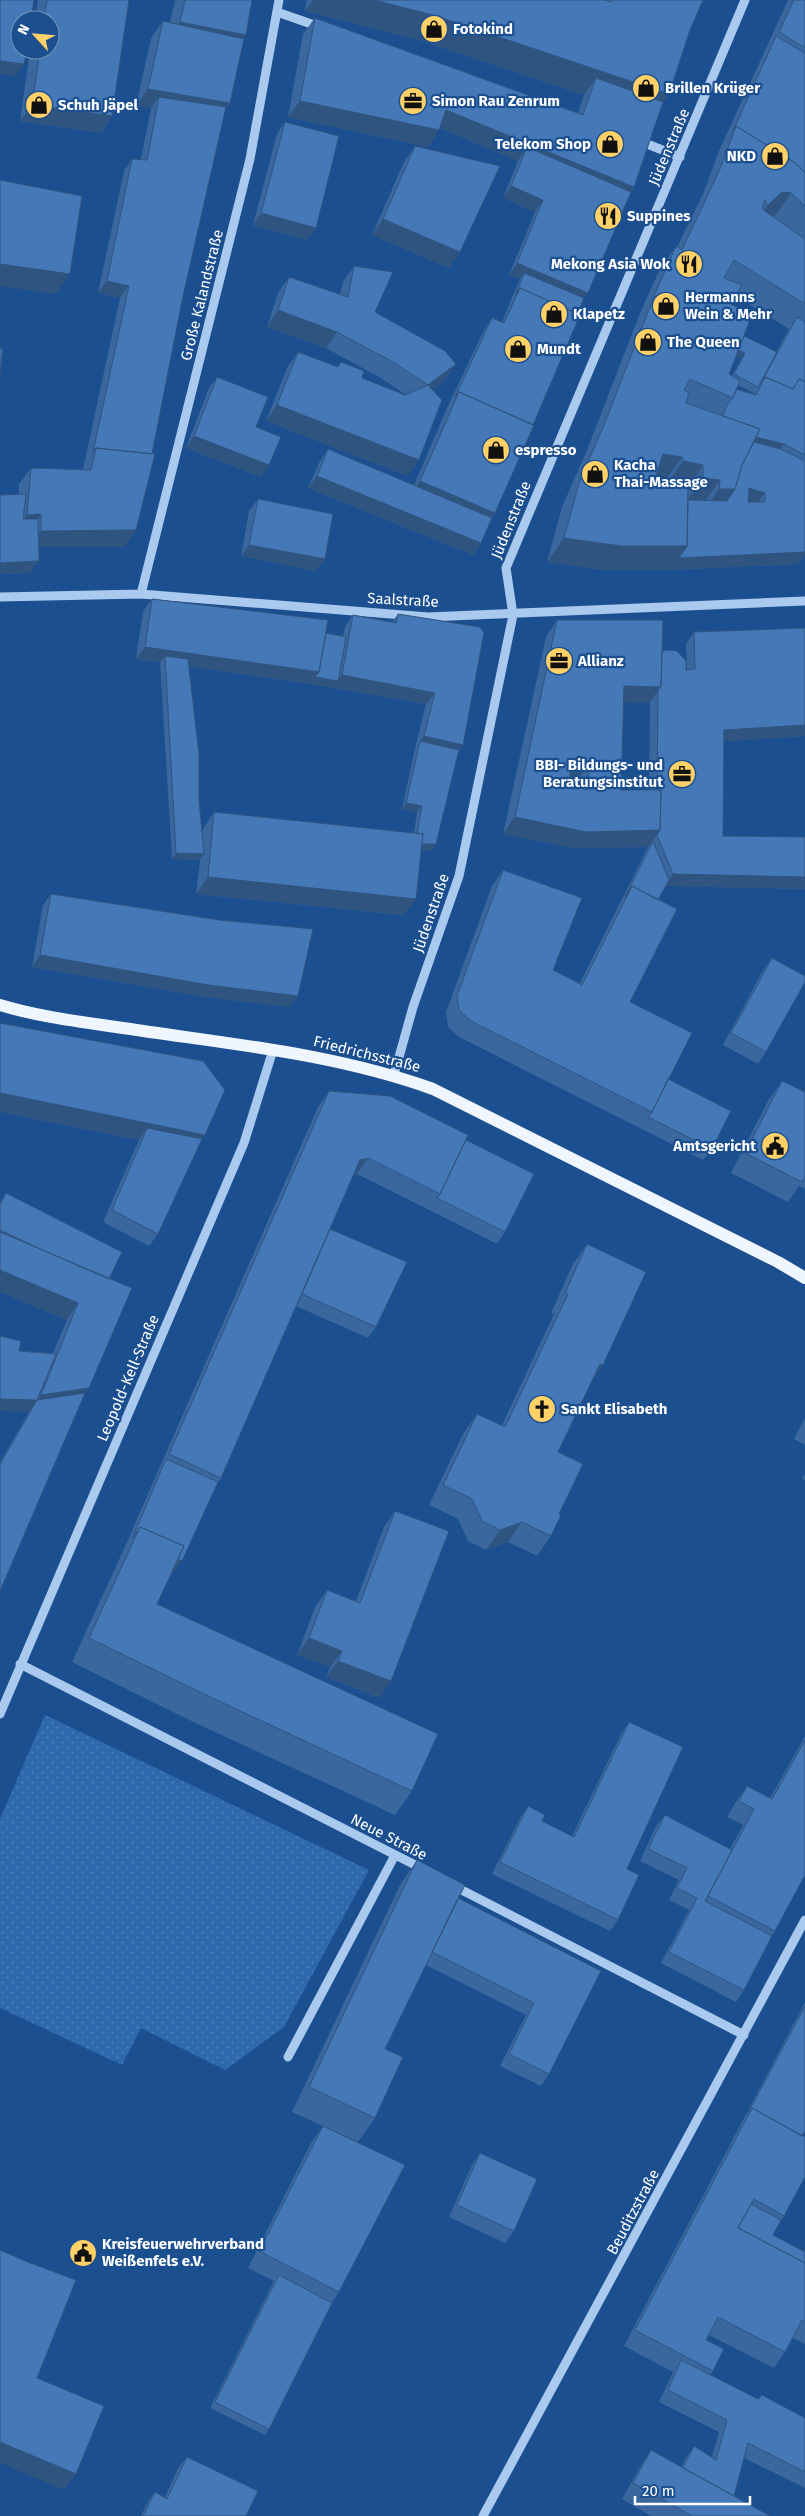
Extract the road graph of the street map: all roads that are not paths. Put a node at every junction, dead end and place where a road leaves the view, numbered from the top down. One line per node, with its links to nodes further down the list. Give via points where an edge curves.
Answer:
1 (279, 0): 3 (street, Große Kalandstraße)
2 (745, 0): 6 (street, Jüdenstraße)
3 (277, 12): 4 (street); 7 (street, Große Kalandstraße, via 250,159)
4 (333, 32)
5 (647, 144): 6 (street)
6 (680, 157): 10 (street, Jüdenstraße, via 506,568)
7 (141, 594): 8 (street, Saalstraße); 10 (street, Saalstraße, via 428,617)
8 (0, 598)
9 (805, 601): 10 (street, Saalstraße)
10 (513, 615): 13 (street, Jüdenstraße, via 459,876 413,1007)
11 (0, 1005): 12 (main road, Friedrichsstraße, via 88,1023)
12 (273, 1050): 13 (main road, Friedrichsstraße, via 345,1062); 17 (street, Leopold-Kell-Straße, via 244,1144)
13 (394, 1075): 14 (main road, Friedrichsstraße, via 433,1089)
14 (778, 1262): 15 (main road, Friedrichsstraße); 16 (main road, Friedrichsstraße)
15 (805, 1272)
16 (805, 1278)
17 (20, 1664): 18 (street, Leopold-Kell-Straße); 19 (street, Neue Straße)
18 (0, 1714)
19 (395, 1855): 20 (street, Neue Straße); 24 (street)
20 (430, 1873)
21 (447, 1882): 23 (street)
22 (805, 1920): 23 (street, Beuditzstraße)
23 (744, 2035): 25 (street, Beuditzstraße)
24 (288, 2058)
25 (483, 2516)

